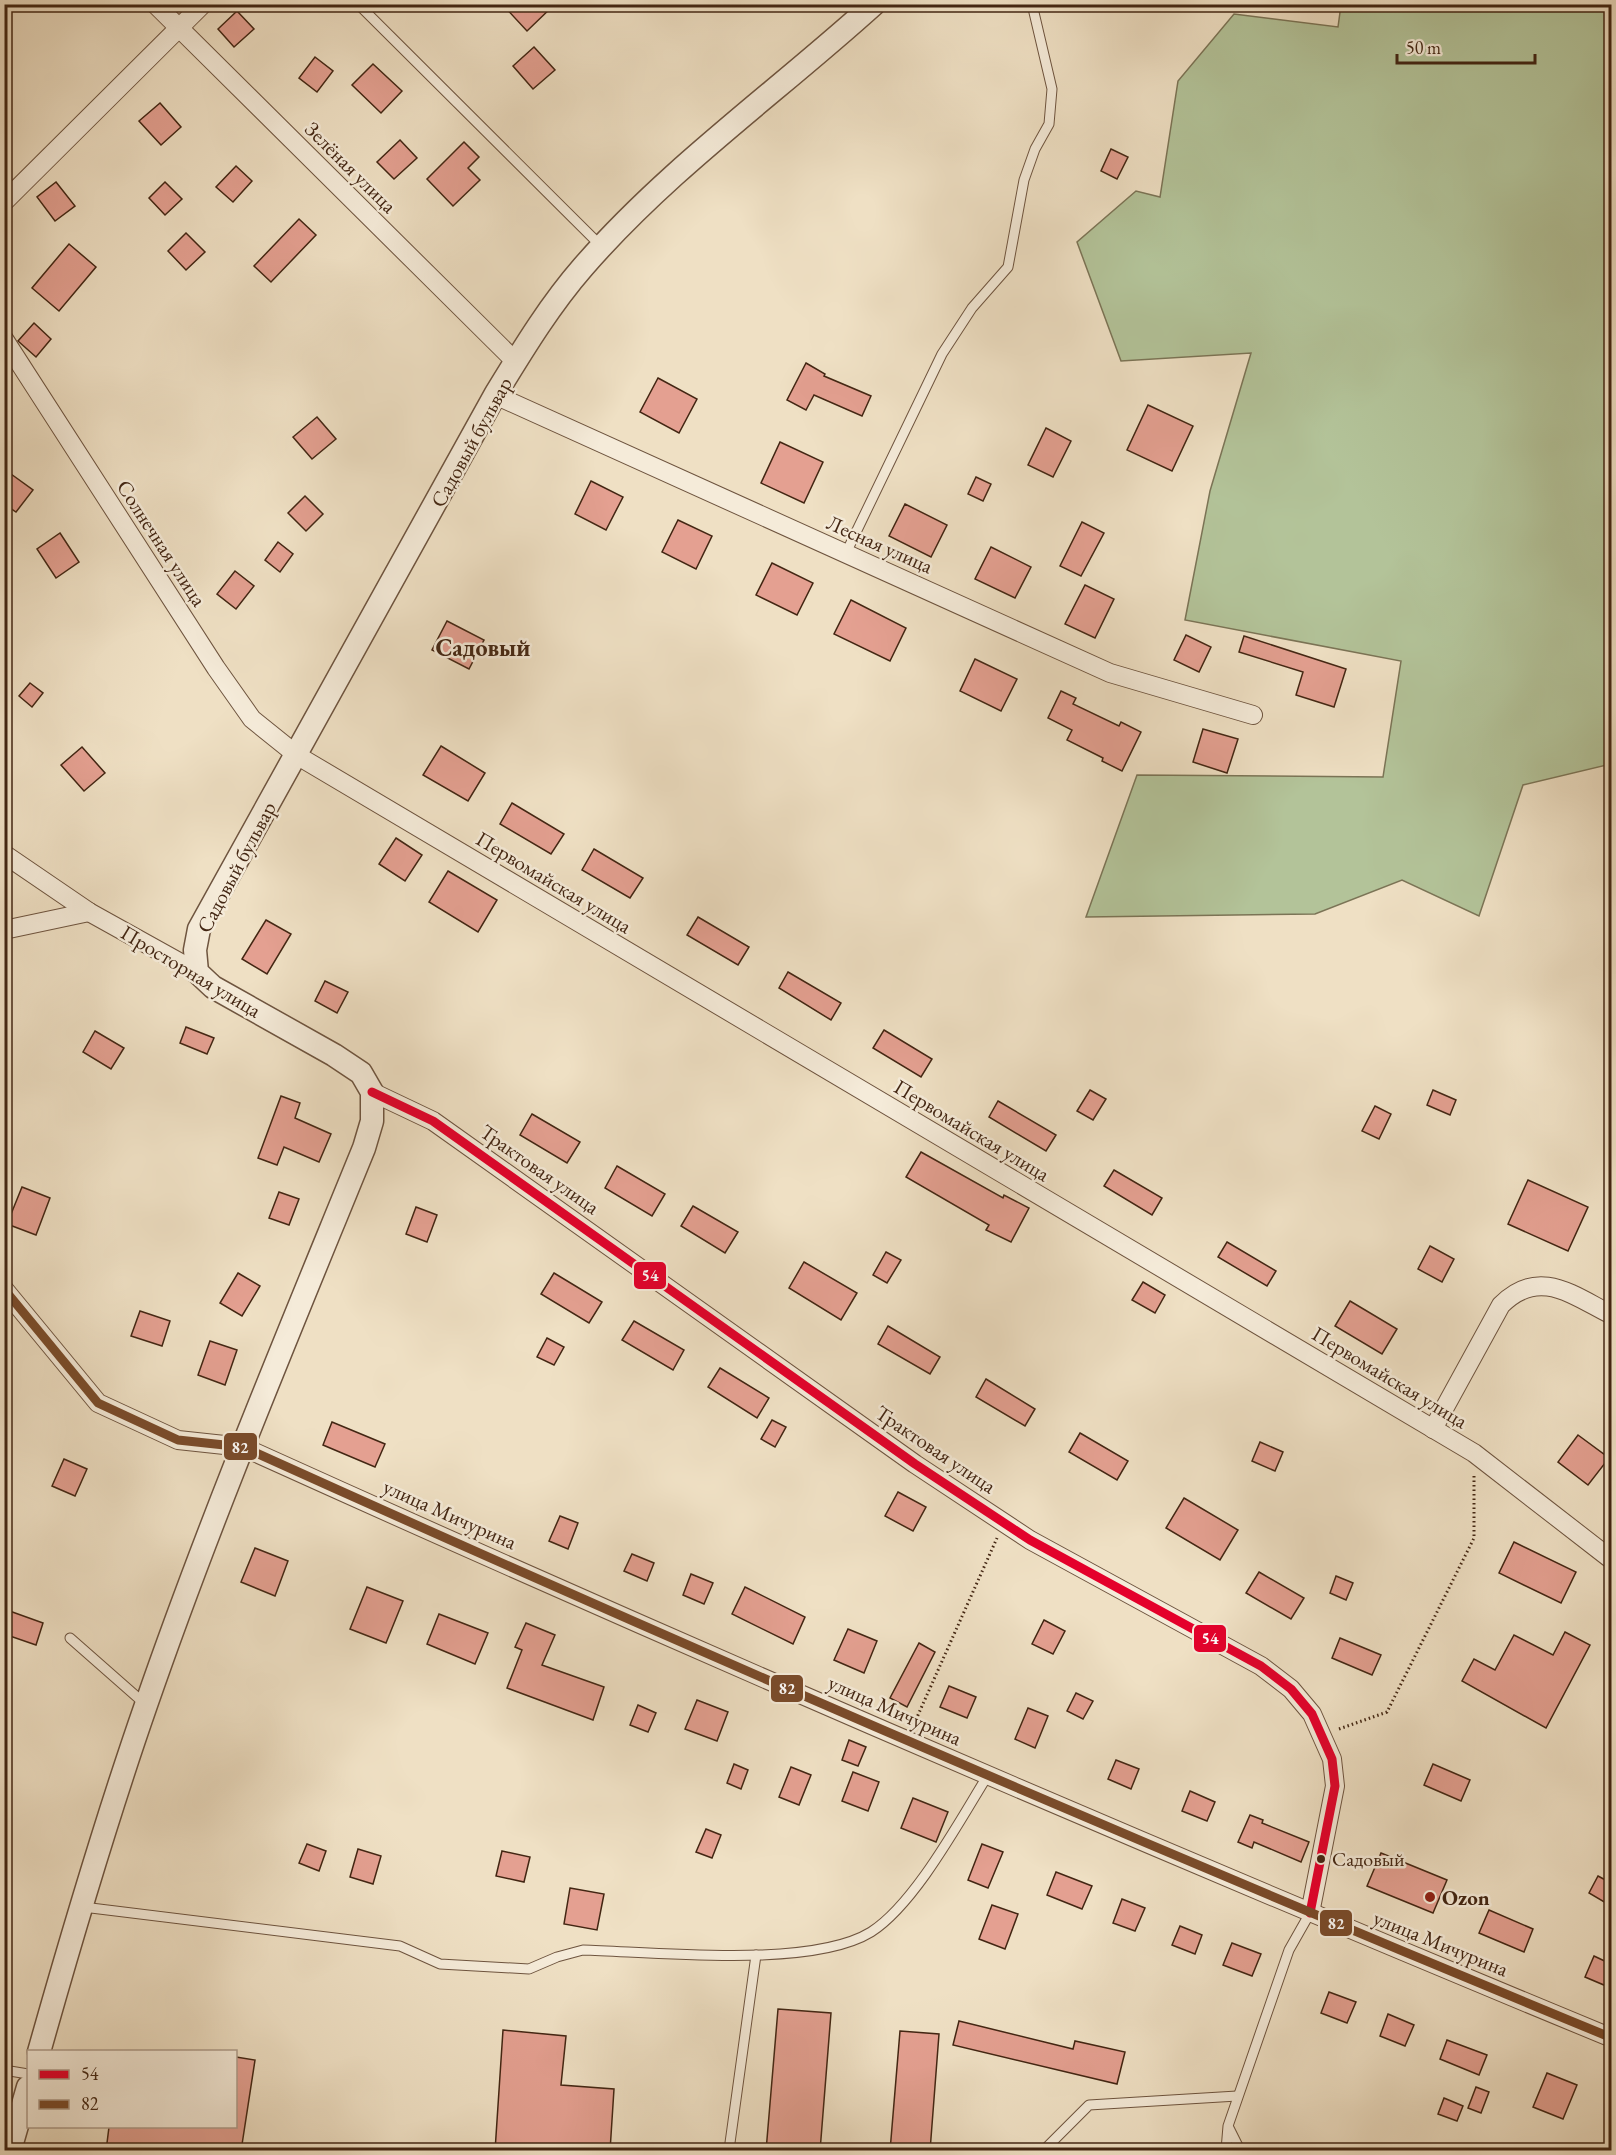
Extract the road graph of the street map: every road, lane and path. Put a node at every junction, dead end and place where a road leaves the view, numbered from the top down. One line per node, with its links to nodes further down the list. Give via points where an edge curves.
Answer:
1 (155, 4): 6 (street, Зелёная улица)
2 (203, 4): 6 (street)
3 (1032, 4): 12 (lane, via 1052,89 1051,101 1048,124 1024,180 1008,267 972,308 942,354)
4 (361, 7): 8 (lane)
5 (862, 8): 8 (street, Садовый бульвар, via 660,187)
6 (179, 28): 7 (street); 10 (street, Зелёная улица)
7 (4, 202)
8 (602, 246): 10 (street, Садовый бульвар, via 549,311)
9 (4, 339): 14 (street, Солнечная улица, via 222,677 252,719)
10 (516, 362): 11 (street, Садовый бульвар)
11 (495, 395): 12 (street, Лесная улица); 14 (street, Садовый бульвар)
12 (846, 553): 13 (street, Лесная улица, via 1110,673)
13 (1253, 715)
14 (298, 756): 18 (street, Садовый бульвар, via 200,929 195,950); 22 (street, Первомайская улица)
15 (4, 854): 16 (street, Просторная улица)
16 (89, 912): 17 (street); 18 (street, Просторная улица)
17 (4, 930)
18 (197, 972): 19 (street, Просторная улица, via 213,987 334,1054 361,1074)
19 (372, 1092): 23 (street, via 372,1121 364,1148); 25 (street, Трактовая улица, via 433,1121)
20 (4, 1289): 23 (street, улица Мичурина, via 98,1403 178,1440)
21 (1611, 1315): 22 (street, via 1558,1288 1526,1286 1513,1293 1501,1305)
22 (1433, 1429): 24 (street, Первомайская улица)
23 (243, 1447): 28 (street); 30 (street, улица Мичурина)
24 (1474, 1453): 26 (street, Первомайская улица); 29 (path, via 1474,1538 1387,1712)
25 (1004, 1523): 29 (street, Трактовая улица, via 1261,1666 1291,1689); 30 (path)
26 (1611, 1560)
27 (70, 1638): 28 (lane)
28 (146, 1705): 32 (street)
29 (1323, 1735): 33 (street, Трактовая улица, via 1332,1759 1335,1786)
30 (907, 1740): 31 (street, улица Мичурина)
31 (988, 1775): 33 (street, улица Мичурина); 34 (lane, via 920,1880 896,1910 871,1932 840,1944)
32 (80, 1907): 34 (lane, via 400,1946 440,1964 529,1969 583,1950); 36 (street)
33 (1310, 1913): 35 (street, улица Мичурина); 40 (lane, via 1289,1950)
34 (756, 1955): 43 (lane)
35 (1611, 2038)
36 (40, 2050)
37 (4, 2070): 38 (lane)
38 (27, 2074)
39 (27, 2091): 42 (street)
40 (1237, 2096): 41 (lane); 44 (lane, via 1089,2105)
41 (1228, 2126): 45 (lane); 46 (lane)
42 (10, 2151)
43 (729, 2151)
44 (1044, 2151)
45 (1226, 2151)
46 (1240, 2151)

